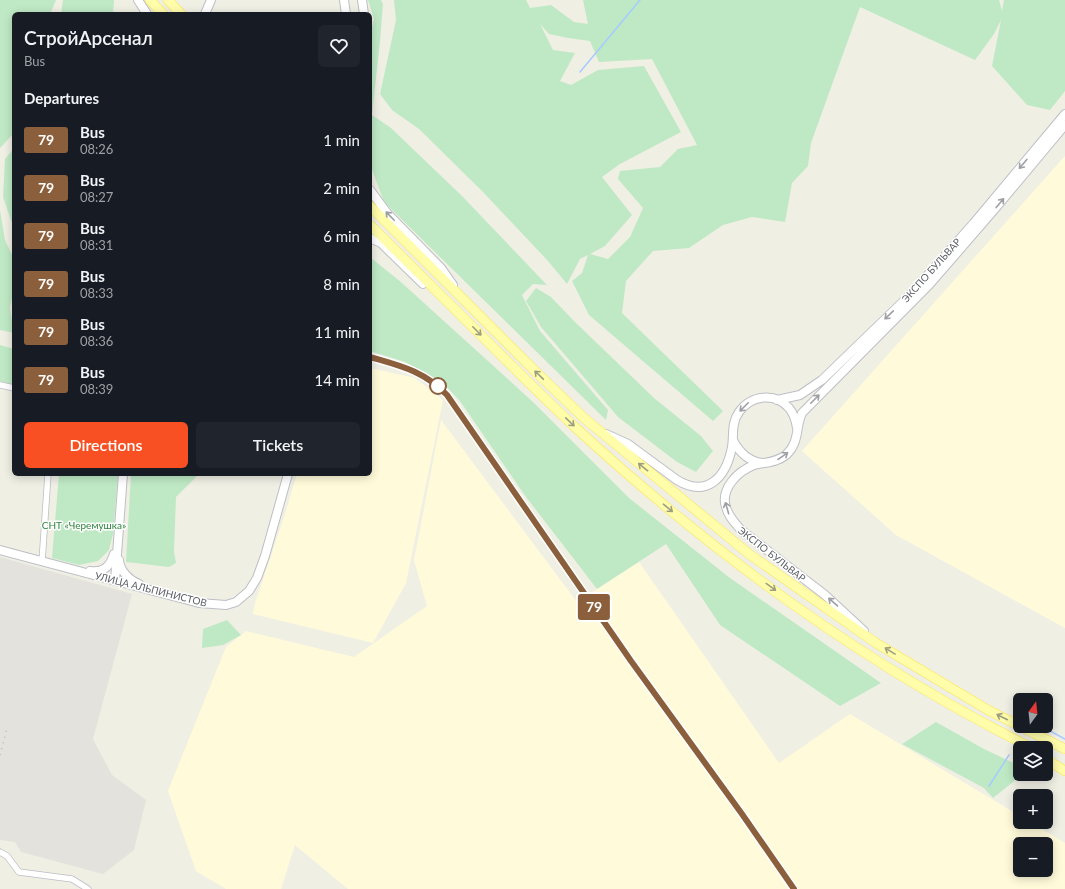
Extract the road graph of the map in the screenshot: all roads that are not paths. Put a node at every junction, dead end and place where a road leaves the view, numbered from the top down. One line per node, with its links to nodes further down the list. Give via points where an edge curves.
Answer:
1 (138, 0): 6 (street)
2 (150, 0): 7 (main road)
3 (168, 0): 8 (main road)
4 (344, 0): 9 (street)
5 (362, 0): 10 (street)
6 (146, 12)
7 (161, 12)
8 (178, 12)
9 (346, 12)
10 (364, 12)
11 (1065, 114): 12 (street, ЭКСПО БУЛЬВАР)
12 (1063, 126): 22 (street, ЭКСПО БУЛЬВАР, one-way to 22, via 910,295 818,384 800,395); 24 (street, ЭКСПО БУЛЬВАР, one-way to 12, via 800,417 805,410 929,284)
13 (372, 193): 17 (street, one-way to 13, via 441,268 387,213)
14 (372, 208): 17 (main road)
15 (372, 227): 18 (main road)
16 (372, 239): 18 (street, via 381,243 436,297)
17 (462, 297): 23 (main road, one-way to 17)
18 (457, 311): 40 (main road, one-way to 40, via 576,428 728,556 875,659 924,690)
19 (372, 358): 38 (street, via 407,368 433,381 447,395)
20 (0, 385): 21 (street)
21 (12, 388)
22 (777, 400): 24 (street, via 795,417); 25 (street, ЭКСПО БУЛЬВАР, one-way to 25, via 761,398 746,404 734,422)
23 (598, 430): 25 (street, ЭКСПО БУЛЬВАР, via 628,444 683,484 695,488 709,485 719,477); 37 (main road, one-way to 23, via 749,554)
24 (797, 432): 26 (street, ЭКСПО БУЛЬВАР, one-way to 24, via 772,462 784,456 793,446)
25 (733, 440): 26 (street, via 746,457)
26 (762, 463): 37 (street, ЭКСПО БУЛЬВАР, one-way to 26, via 825,595 747,536 731,519 725,506 725,499 732,480 744,470)
27 (48, 476): 33 (street)
28 (122, 476): 30 (street)
29 (287, 476): 36 (street, УЛИЦА АЛЬПИНИСТОВ, via 265,556 249,591 236,602 226,605 199,603)
30 (119, 528): 31 (street); 34 (street, via 112,561 106,568 94,572)
31 (118, 546): 35 (street); 36 (street, via 119,564 129,579)
32 (0, 550): 33 (street, УЛИЦА АЛЬПИНИСТОВ)
33 (42, 562): 34 (street, УЛИЦА АЛЬПИНИСТОВ)
34 (68, 569): 35 (street, УЛИЦА АЛЬПИНИСТОВ)
35 (115, 581): 36 (street, УЛИЦА АЛЬПИНИСТОВ)
36 (158, 592)
37 (872, 639): 39 (main road, one-way to 37, via 969,699)
38 (631, 661)
39 (1036, 734): 41 (main road); 42 (main road)
40 (1018, 741)
41 (1065, 744)
42 (1065, 750)
43 (1053, 758): 45 (main road)
44 (1053, 763): 46 (main road)
45 (1065, 764)
46 (1065, 771)
47 (0, 852): 48 (street, via 7,856 19,872 72,879)
48 (88, 889)

